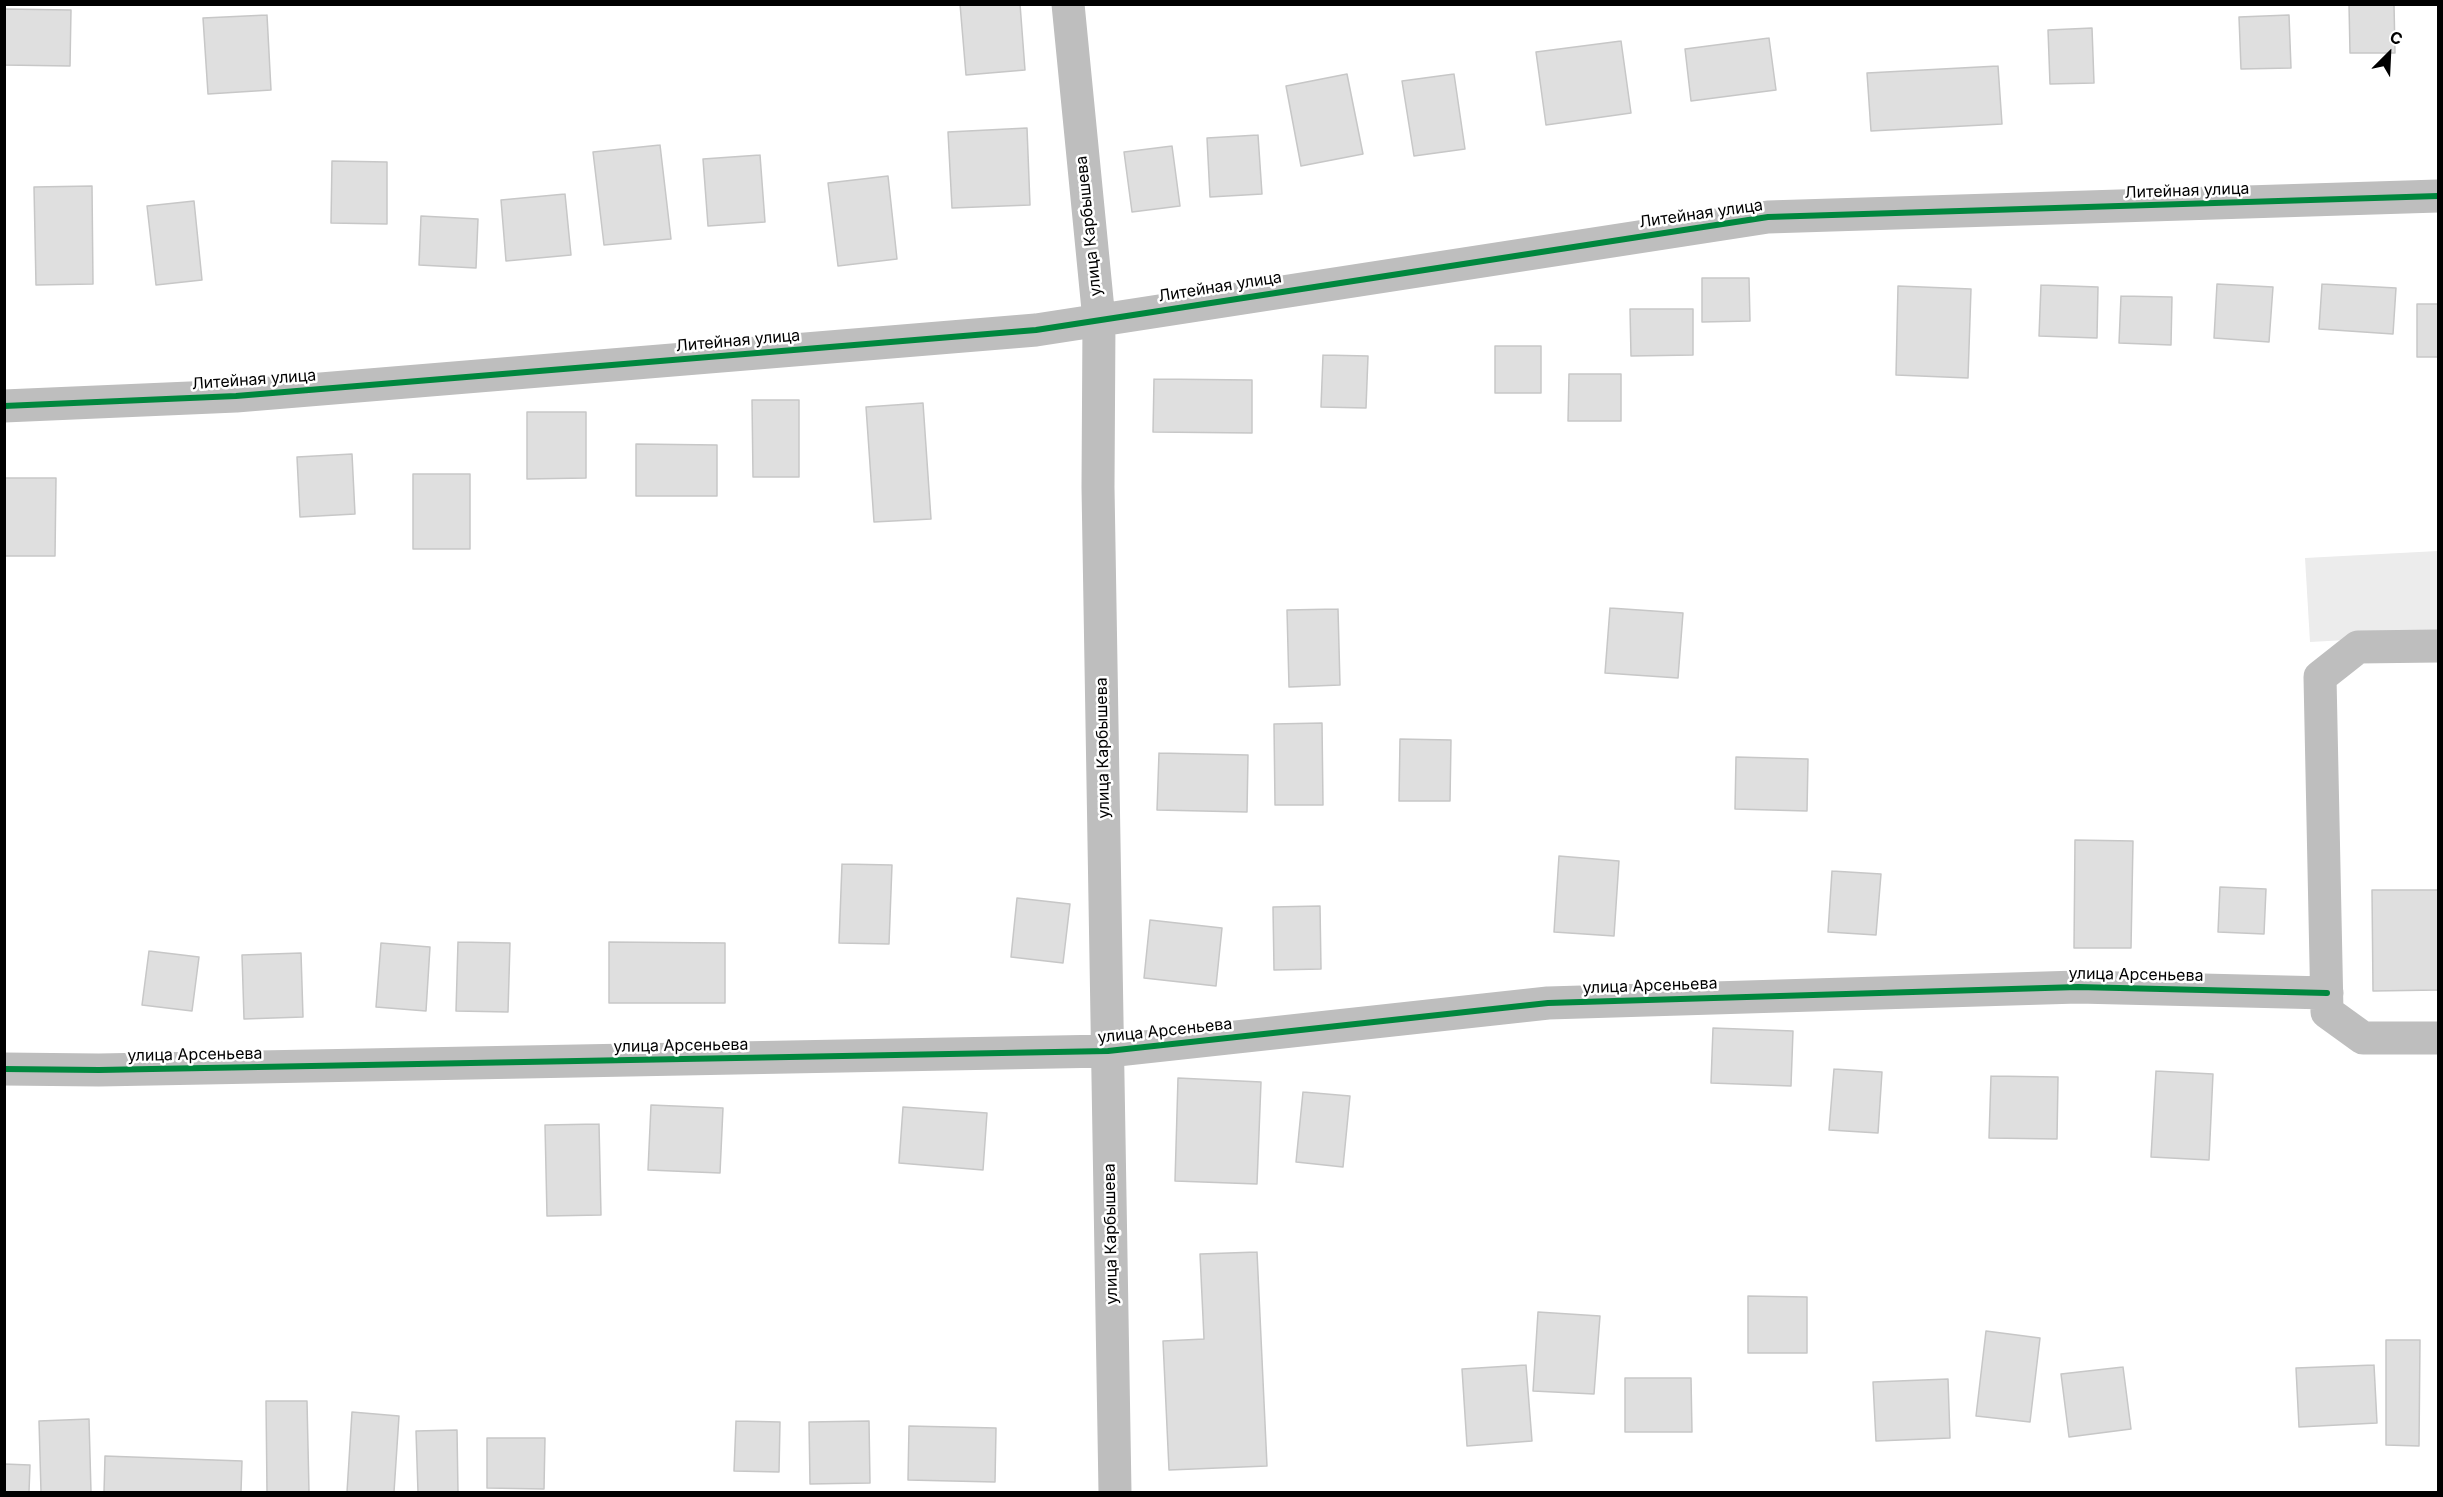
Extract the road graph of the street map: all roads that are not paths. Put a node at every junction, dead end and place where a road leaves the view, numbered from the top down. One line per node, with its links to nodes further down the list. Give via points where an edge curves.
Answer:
1 (1068, 4): 3 (street, улица Карбышева)
2 (2439, 196): 3 (street, Литейная улица, via 1767,217)
3 (1099, 320): 4 (street, Литейная улица, via 1036,330 236,396); 8 (street, улица Карбышева, via 1098,487)
4 (4, 406)
5 (2439, 646): 6 (street, via 2358,647 2320,677)
6 (2326, 993): 7 (street, via 2327,1012 2363,1038); 8 (street, улица Арсеньева, via 2078,987 1548,1003)
7 (2439, 1038)
8 (1108, 1051): 9 (street, улица Арсеньева); 10 (street, улица Карбышева)
9 (4, 1069)
10 (1115, 1492)

